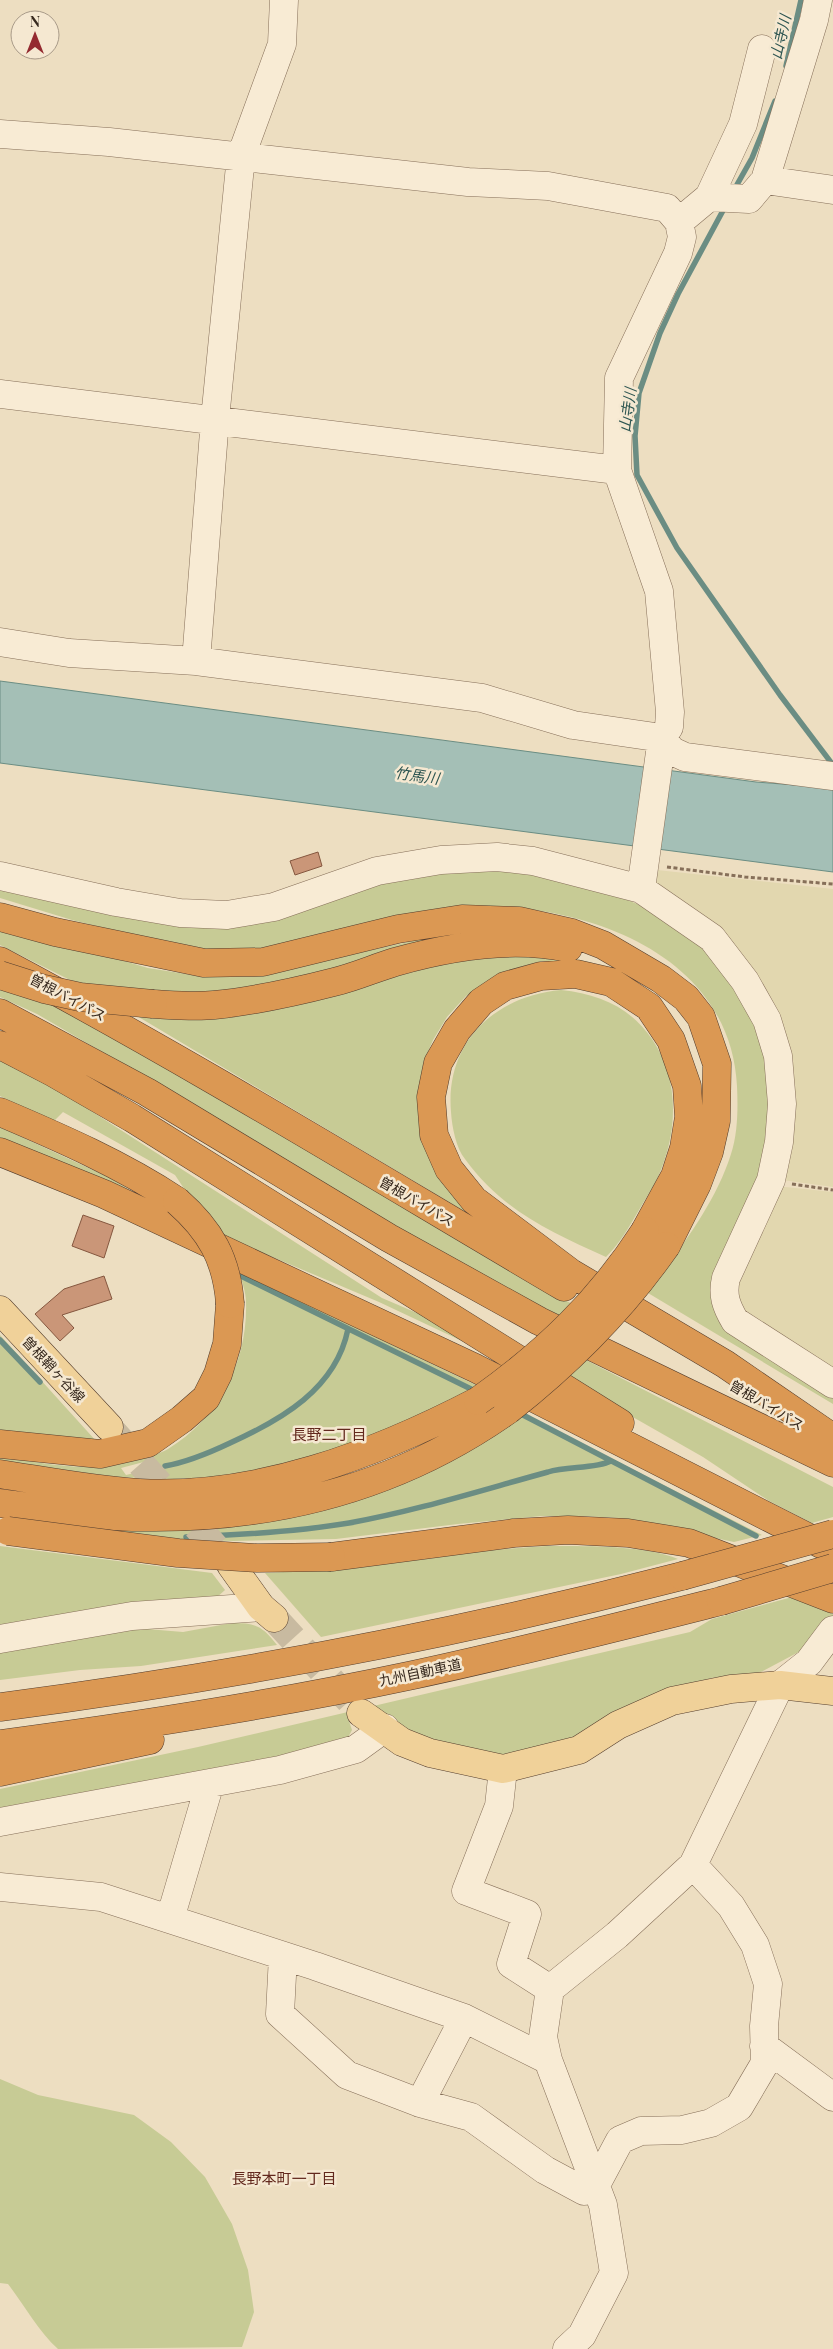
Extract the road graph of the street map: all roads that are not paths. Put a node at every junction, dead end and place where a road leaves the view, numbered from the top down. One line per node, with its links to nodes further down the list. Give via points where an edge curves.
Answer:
1 (284, 0): 5 (street, via 282,44)
2 (818, 0): 6 (street)
3 (762, 50): 8 (street, via 743,124)
4 (0, 134): 5 (street)
5 (241, 156): 9 (street, via 468,182 548,186 667,208); 11 (street)
6 (765, 180): 7 (street); 8 (street, via 749,199)
7 (833, 190)
8 (709, 197): 9 (street)
9 (679, 222): 12 (street, via 682,237 678,253 620,378)
10 (0, 394): 11 (street)
11 (215, 419): 12 (street); 14 (street)
12 (617, 470): 15 (street, via 659,591 670,712 669,727)
13 (0, 642): 14 (street, via 69,653)
14 (196, 661): 15 (street, via 482,698)
15 (660, 749): 16 (street, via 685,757); 17 (street)
16 (826, 775)
17 (644, 870): 18 (street, via 487,857 441,860 376,871 274,907 227,915 180,913); 29 (street, via 712,938 745,981 767,1020 778,1056 782,1104 779,1142 771,1180 726,1278 723,1291 726,1306 735,1321)
18 (0, 876)
19 (0, 917): 20 (highway, via 55,932 204,963 263,962 398,929 462,919 519,921 572,933 603,945)
20 (626, 959): 22 (highway, bridge, via 553,944 461,946 396,962 336,982 265,998 212,1005 153,1004 80,997); 27 (highway, via 686,998 701,1017 717,1064 716,1121 709,1152 694,1192)
21 (0, 961): 33 (highway, 曽根バイパス, via 204,1073)
22 (0, 976)
23 (0, 1013): 34 (highway, via 147,1092 389,1238 540,1321)
24 (0, 1045): 37 (highway, via 54,1073 211,1167)
25 (0, 1112): 32 (highway, bridge, via 102,1158 177,1201 198,1220 212,1242 229,1282 230,1304 227,1344 206,1398 148,1443 100,1454)
26 (0, 1152): 37 (highway, via 104,1194 302,1285 475,1368)
27 (655, 1239): 31 (highway, via 684,1148 689,1117 687,1086 671,1040 648,1007 611,982 576,974 541,976 505,986 481,1002 457,1030 438,1063 431,1097 434,1135 449,1169 474,1200 571,1273 725,1364); 35 (highway, bridge, via 624,1263 550,1346 520,1371 478,1401 375,1450 308,1472 213,1491 141,1493); 36 (highway, bridge, via 643,1279 571,1358 486,1426 383,1478 314,1500 221,1515 153,1517)
28 (0, 1310): 30 (main road, 曽根鞘ヶ谷線)
29 (833, 1384)
30 (109, 1428)
31 (833, 1438)
32 (0, 1444)
33 (833, 1444)
34 (833, 1463)
35 (0, 1474)
36 (0, 1503)
37 (785, 1525): 40 (highway)
38 (4, 1530): 43 (highway, bridge, via 178,1553 257,1558 331,1557 514,1533 568,1530 628,1533 689,1543)
39 (833, 1534): 50 (highway, bridge, via 549,1610 403,1642 245,1672)
40 (833, 1550)
41 (231, 1565): 44 (main road)
42 (833, 1568): 47 (highway, 九州自動車道, bridge, via 561,1642)
43 (833, 1599)
44 (267, 1613): 46 (street, via 132,1616)
45 (833, 1630): 48 (street, via 809,1662)
46 (0, 1639)
47 (411, 1675): 53 (highway, 九州自動車道, via 236,1708); 55 (highway, via 172,1735)
48 (780, 1685): 49 (main road); 54 (main road, via 731,1689 672,1701 618,1725 579,1750); 58 (street)
49 (833, 1691)
50 (0, 1707)
51 (361, 1713): 52 (main road)
52 (386, 1728): 54 (main road, via 402,1742 430,1753); 56 (street, via 356,1749 280,1770)
53 (0, 1744)
54 (503, 1769): 62 (street, via 499,1806 466,1891 527,1914 511,1964)
55 (0, 1772)
56 (210, 1783): 57 (street); 60 (street)
57 (0, 1822)
58 (693, 1865): 62 (street, via 617,1935); 64 (street, via 732,1906 755,1945 768,1984)
59 (0, 1887): 60 (street, via 101,1897)
60 (170, 1919): 61 (street)
61 (283, 1956): 63 (street); 67 (street, via 280,2014 347,2075)
62 (550, 1989): 65 (street, via 543,2037)
63 (464, 2018): 65 (street); 67 (street)
64 (764, 2046): 66 (street); 68 (street, via 765,2063 739,2107 711,2124 682,2130 641,2131 620,2140)
65 (548, 2060): 68 (street)
66 (833, 2097)
67 (420, 2103): 68 (street, via 471,2118 545,2170 584,2191)
68 (596, 2184): 69 (street, via 603,2205 614,2273 582,2335)
69 (567, 2349)

